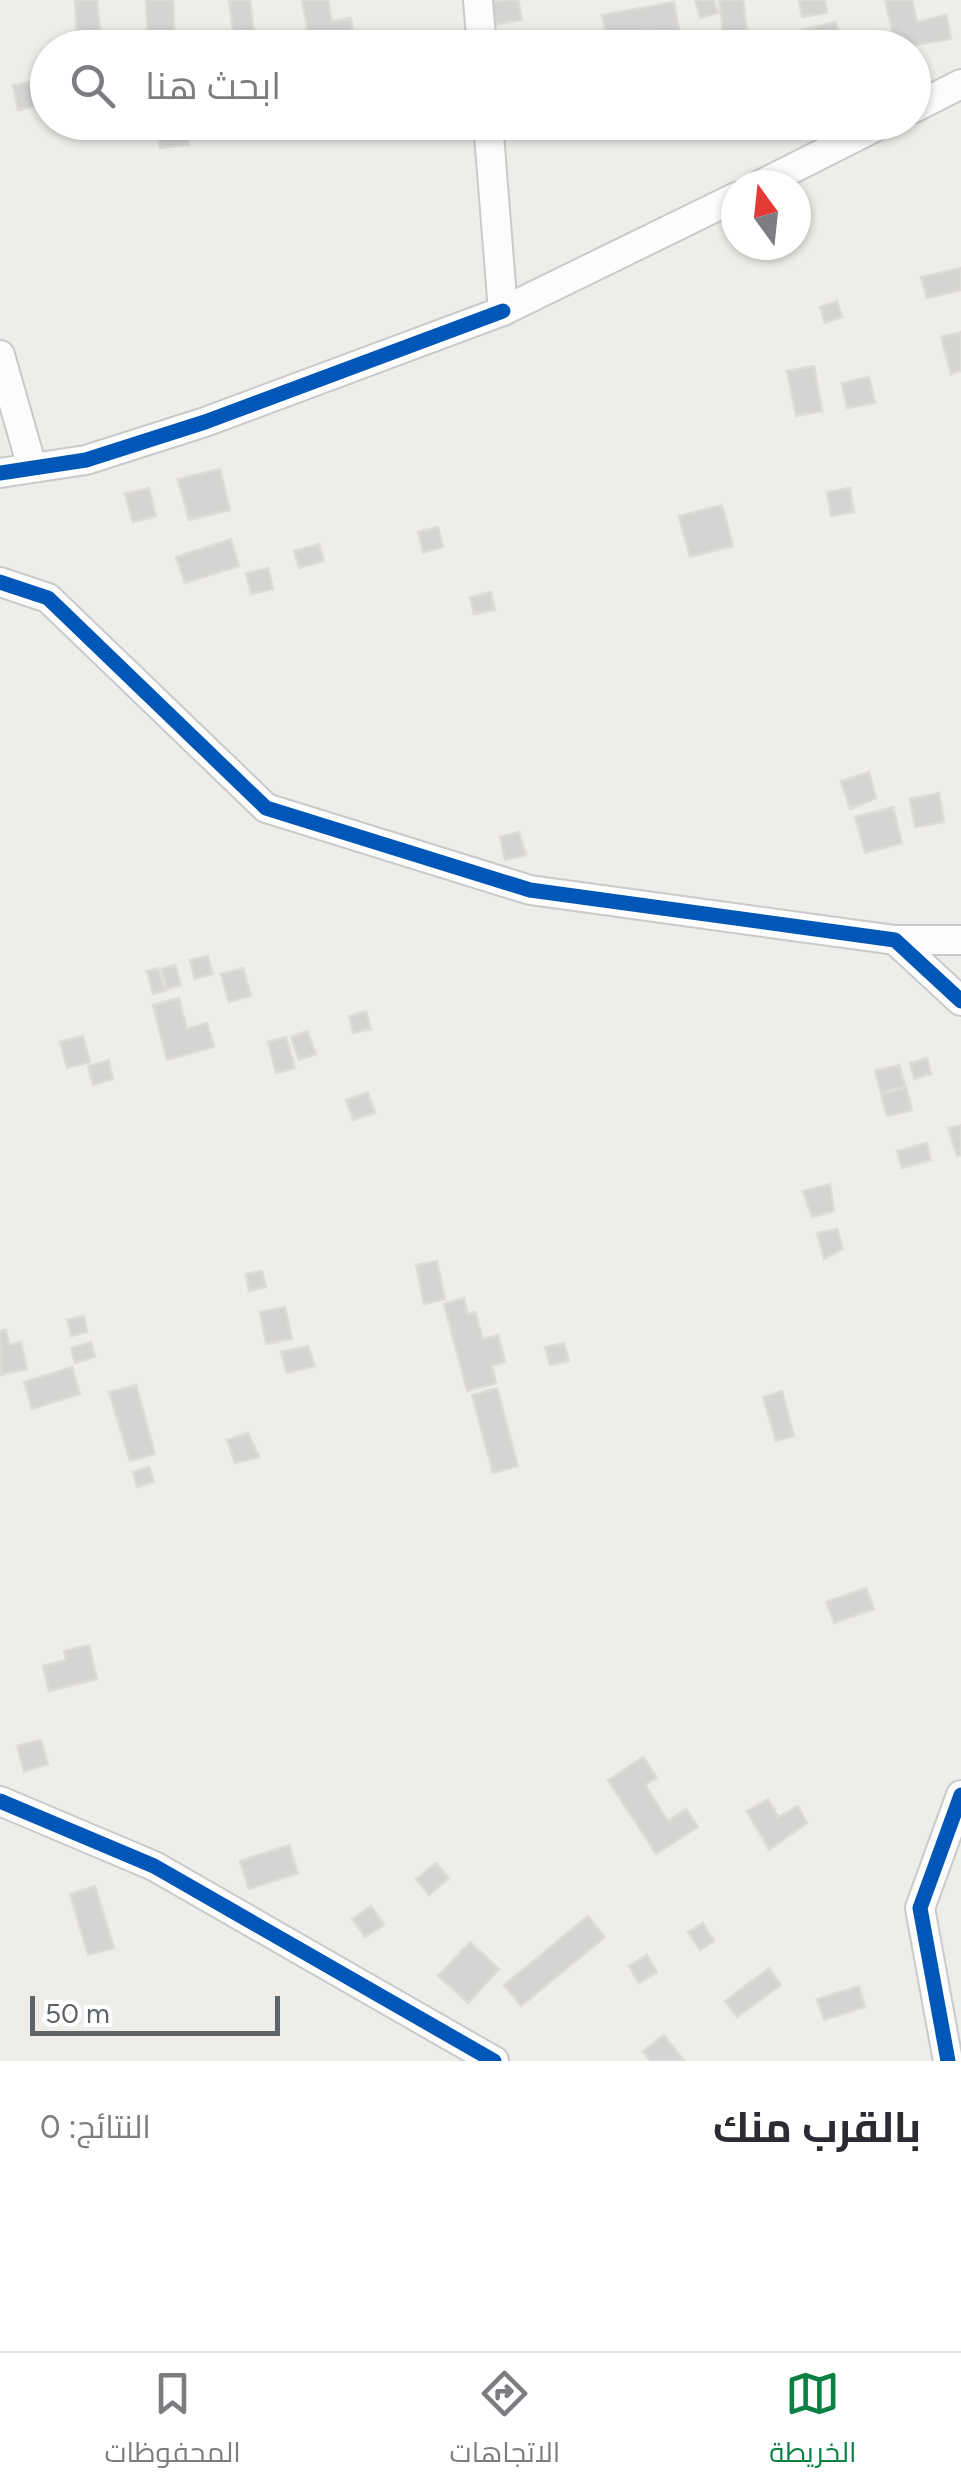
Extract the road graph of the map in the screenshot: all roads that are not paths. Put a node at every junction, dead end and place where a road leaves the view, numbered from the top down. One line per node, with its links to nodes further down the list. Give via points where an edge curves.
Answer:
1 (478, 0): 2 (street)
2 (480, 30)
3 (961, 84): 4 (street)
4 (931, 99)
5 (489, 140): 9 (street)
6 (849, 140): 7 (street)
7 (790, 170)
8 (721, 204): 9 (street)
9 (503, 310): 11 (street, via 205,422 86,460)
10 (0, 355): 11 (street)
11 (32, 467): 12 (street)
12 (0, 473)
13 (0, 582): 14 (street, via 48,598 266,808 530,890)
14 (895, 940): 15 (street); 16 (street)
15 (961, 940)
16 (961, 1001)
17 (961, 1795): 20 (street, via 920,1908)
18 (0, 1801): 19 (street, via 154,1866)
19 (494, 2061)
20 (948, 2061)

